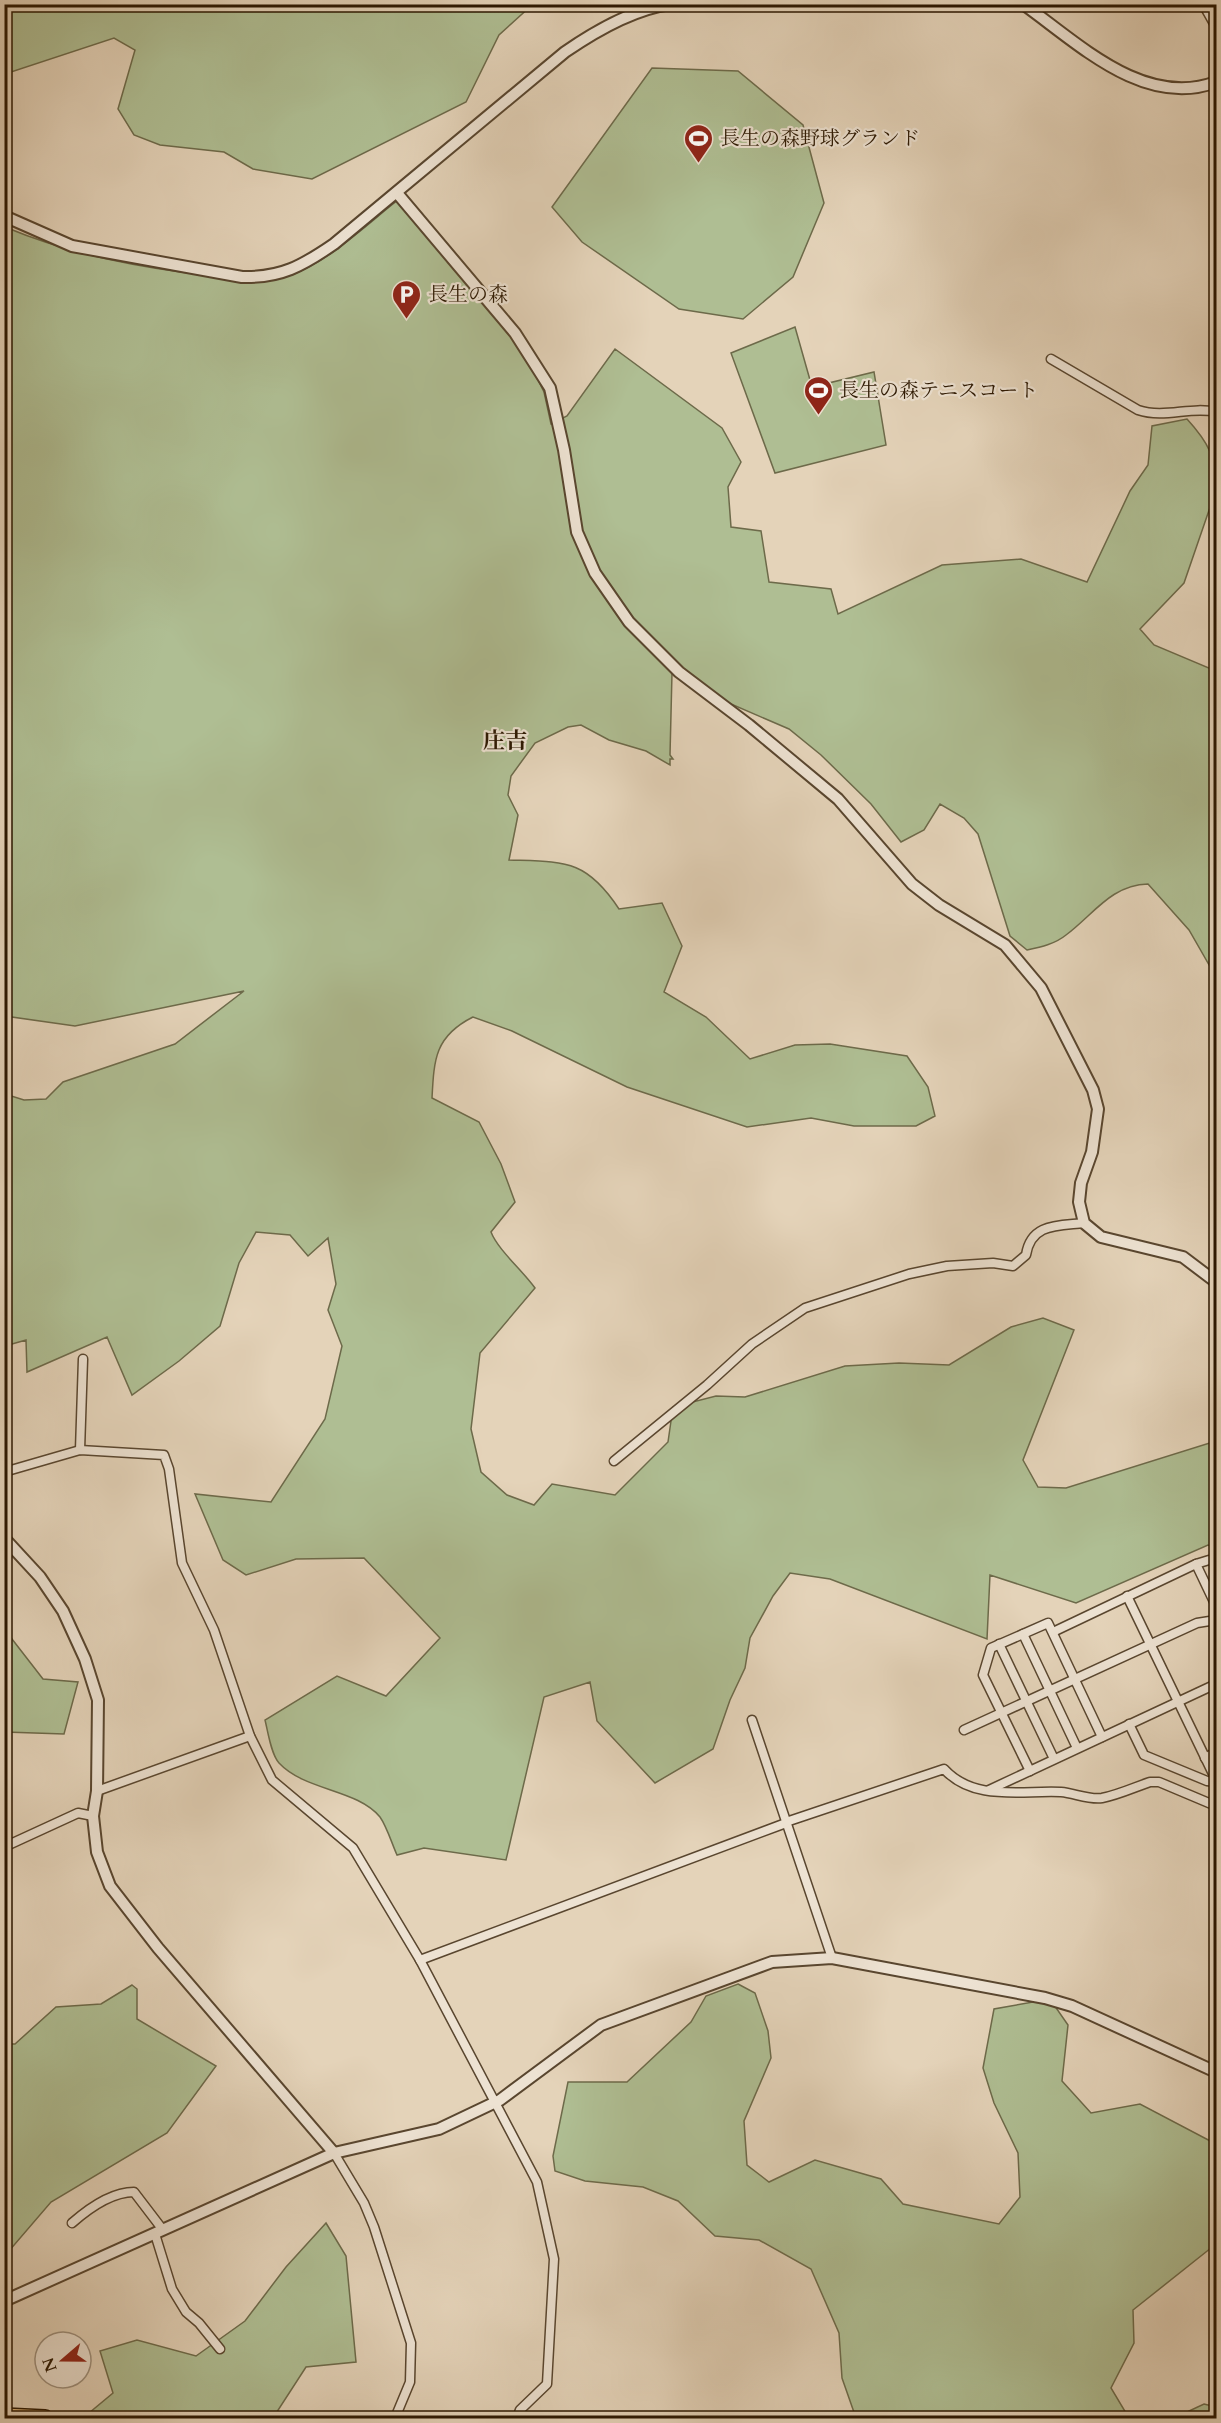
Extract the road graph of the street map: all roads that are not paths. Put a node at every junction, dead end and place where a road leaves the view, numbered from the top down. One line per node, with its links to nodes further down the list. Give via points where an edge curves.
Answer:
1 (670, 4): 4 (street)
2 (1023, 4): 6 (street, via 1136,80 1179,89)
3 (1203, 4): 5 (street)
4 (665, 5): 7 (street, via 588,37 565,52)
5 (1216, 27)
6 (1216, 82)
7 (398, 193): 8 (street, via 309,261 267,278 242,277 72,246); 11 (street, via 515,333 550,388 577,532 595,573 628,622 679,672 838,799 912,884 1005,945 1041,988 1093,1090 1098,1109 1092,1152 1081,1183 1079,1202)
8 (4, 216)
9 (1051, 359): 10 (street, via 1145,413)
10 (1216, 412)
11 (1084, 1223): 12 (street, via 1101,1237 1183,1257); 15 (street, via 1040,1230 1028,1241 1026,1255 1013,1266 947,1266 805,1308 752,1344)
12 (1216, 1282)
13 (83, 1359): 14 (street)
14 (80, 1450): 16 (street); 36 (street, via 164,1455 182,1563 214,1630)
15 (614, 1461)
16 (4, 1472)
17 (4, 1538): 44 (street, via 52,1593 85,1659 98,1700)
18 (1216, 1562): 19 (street)
19 (1196, 1564): 20 (street); 21 (street)
20 (1127, 1596): 23 (street); 26 (street)
21 (1216, 1606)
22 (1216, 1620): 26 (street, via 1197,1623)
23 (1053, 1632): 24 (street, via 1048,1623); 27 (street)
24 (1023, 1634): 25 (street); 29 (street)
25 (999, 1644): 31 (street); 32 (street, via 991,1648 983,1675)
26 (1150, 1644): 27 (street); 30 (street)
27 (1075, 1679): 29 (street); 37 (street)
28 (1216, 1684): 30 (street)
29 (1048, 1691): 31 (street); 38 (street)
30 (1178, 1701): 34 (street); 40 (street)
31 (1026, 1702): 32 (street); 41 (street)
32 (1002, 1713): 35 (street); 42 (street)
33 (752, 1720): 48 (street)
34 (1129, 1724): 37 (street); 43 (street, via 1144,1755)
35 (964, 1730)
36 (250, 1736): 44 (street); 51 (street, via 272,1780 353,1848)
37 (1102, 1737): 38 (street)
38 (1077, 1748): 41 (street)
39 (1216, 1752): 40 (street)
40 (1206, 1758): 43 (street)
41 (1054, 1759): 42 (street)
42 (1030, 1771): 45 (street)
43 (1216, 1781)
44 (97, 1791): 47 (street)
45 (987, 1791): 46 (street, via 1011,1795 1062,1792 1101,1798 1159,1782); 48 (street, via 951,1776 944,1768)
46 (1216, 1806)
47 (93, 1816): 49 (street, via 78,1813); 54 (street, via 102,1870 123,1905)
48 (786, 1823): 50 (street); 51 (street)
49 (4, 1847)
50 (832, 1958): 52 (street, via 1045,1998); 53 (street, via 771,1962 624,2014 580,2038)
51 (420, 1960): 53 (street)
52 (1216, 2072)
53 (494, 2103): 54 (street, via 439,2129); 62 (street, via 537,2182 554,2259 547,2384 520,2410)
54 (334, 2153): 56 (street); 61 (street, via 374,2227 411,2343 410,2382)
55 (72, 2223): 56 (street, via 87,2210 123,2192 134,2192)
56 (159, 2232): 57 (street); 58 (street, via 172,2289 186,2312)
57 (4, 2301)
58 (220, 2349)
59 (4, 2416): 60 (highway)
60 (45, 2418)
61 (394, 2418)
62 (517, 2418)

